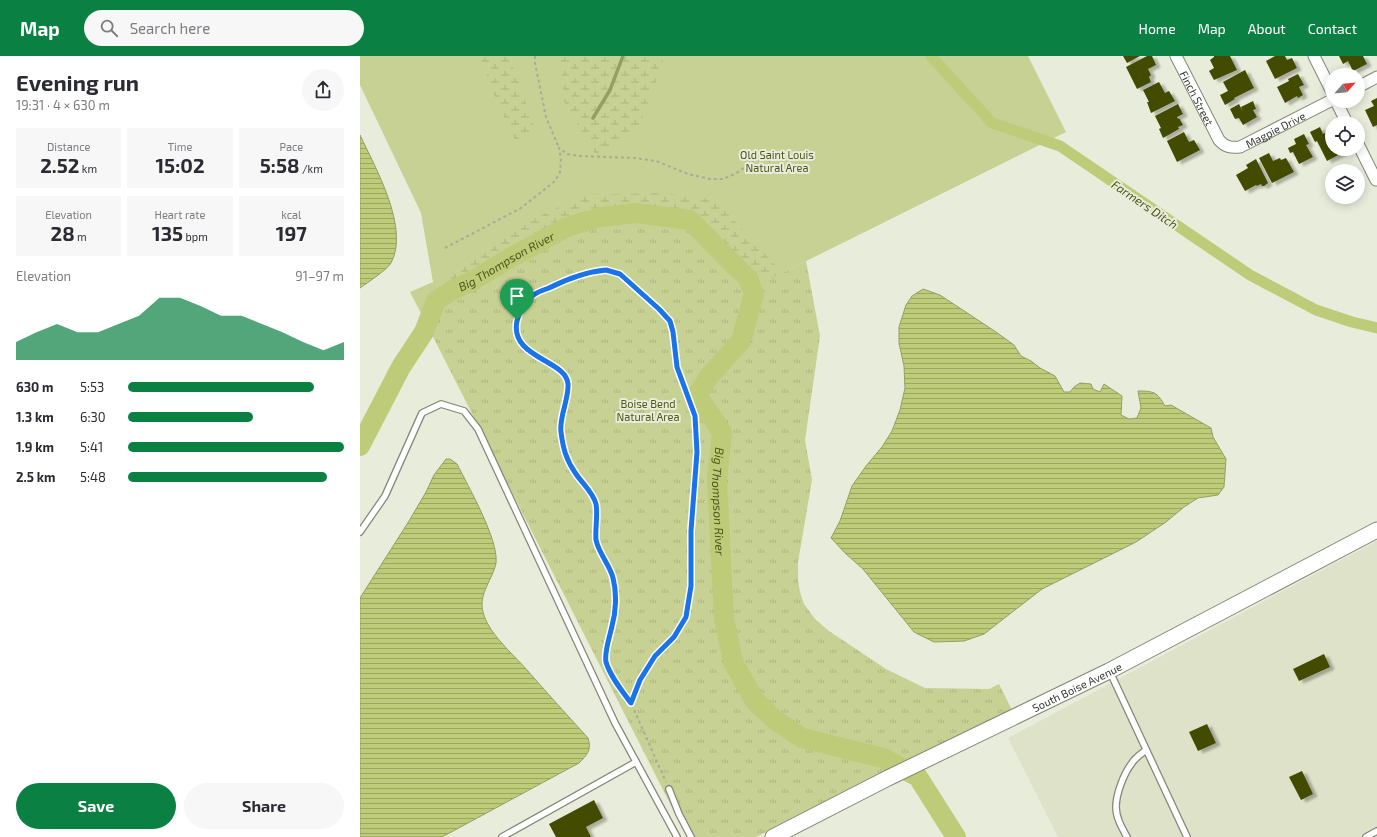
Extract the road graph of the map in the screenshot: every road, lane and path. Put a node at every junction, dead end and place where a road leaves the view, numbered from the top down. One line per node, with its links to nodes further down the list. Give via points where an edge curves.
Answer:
1 (535, 56): 9 (path, via 546,117)
2 (1176, 56): 8 (street, Finch Street)
3 (1314, 56): 5 (street)
4 (1377, 77): 6 (street)
5 (1325, 78)
6 (1365, 83)
7 (1325, 104): 8 (street, Magpie Drive, via 1240,147 1232,148)
8 (1219, 140)
9 (559, 148): 11 (path, via 567,154 580,156 656,161 688,174 710,179 723,179 756,160); 13 (path, via 560,172 555,180 521,208)
10 (1364, 156): 12 (street)
11 (770, 161)
12 (1376, 180)
13 (445, 248)
14 (1377, 530): 16 (main road, South Boise Avenue)
15 (360, 532): 19 (lane, via 385,496 422,413 441,404 464,411 478,429 615,724)
16 (1109, 670): 18 (lane); 25 (main road, South Boise Avenue)
17 (631, 703): 17 (path, via 647,668 674,637 686,617 691,586 691,531 697,452 695,416 677,367 670,321 620,274 606,270 570,278 532,296 522,307 516,332 526,348 564,374 568,383 560,429 564,453 596,503 596,540 613,578 616,599 606,661); 20 (path)
18 (1146, 750): 26 (lane, via 1132,762 1119,791 1116,807 1119,823); 27 (lane)
19 (636, 762): 22 (lane); 23 (lane)
20 (669, 789): 24 (lane)
21 (1377, 831): 28 (lane)
22 (502, 837)
23 (677, 837)
24 (691, 837)
25 (773, 837)
26 (1127, 837)
27 (1187, 837)
28 (1366, 837)

